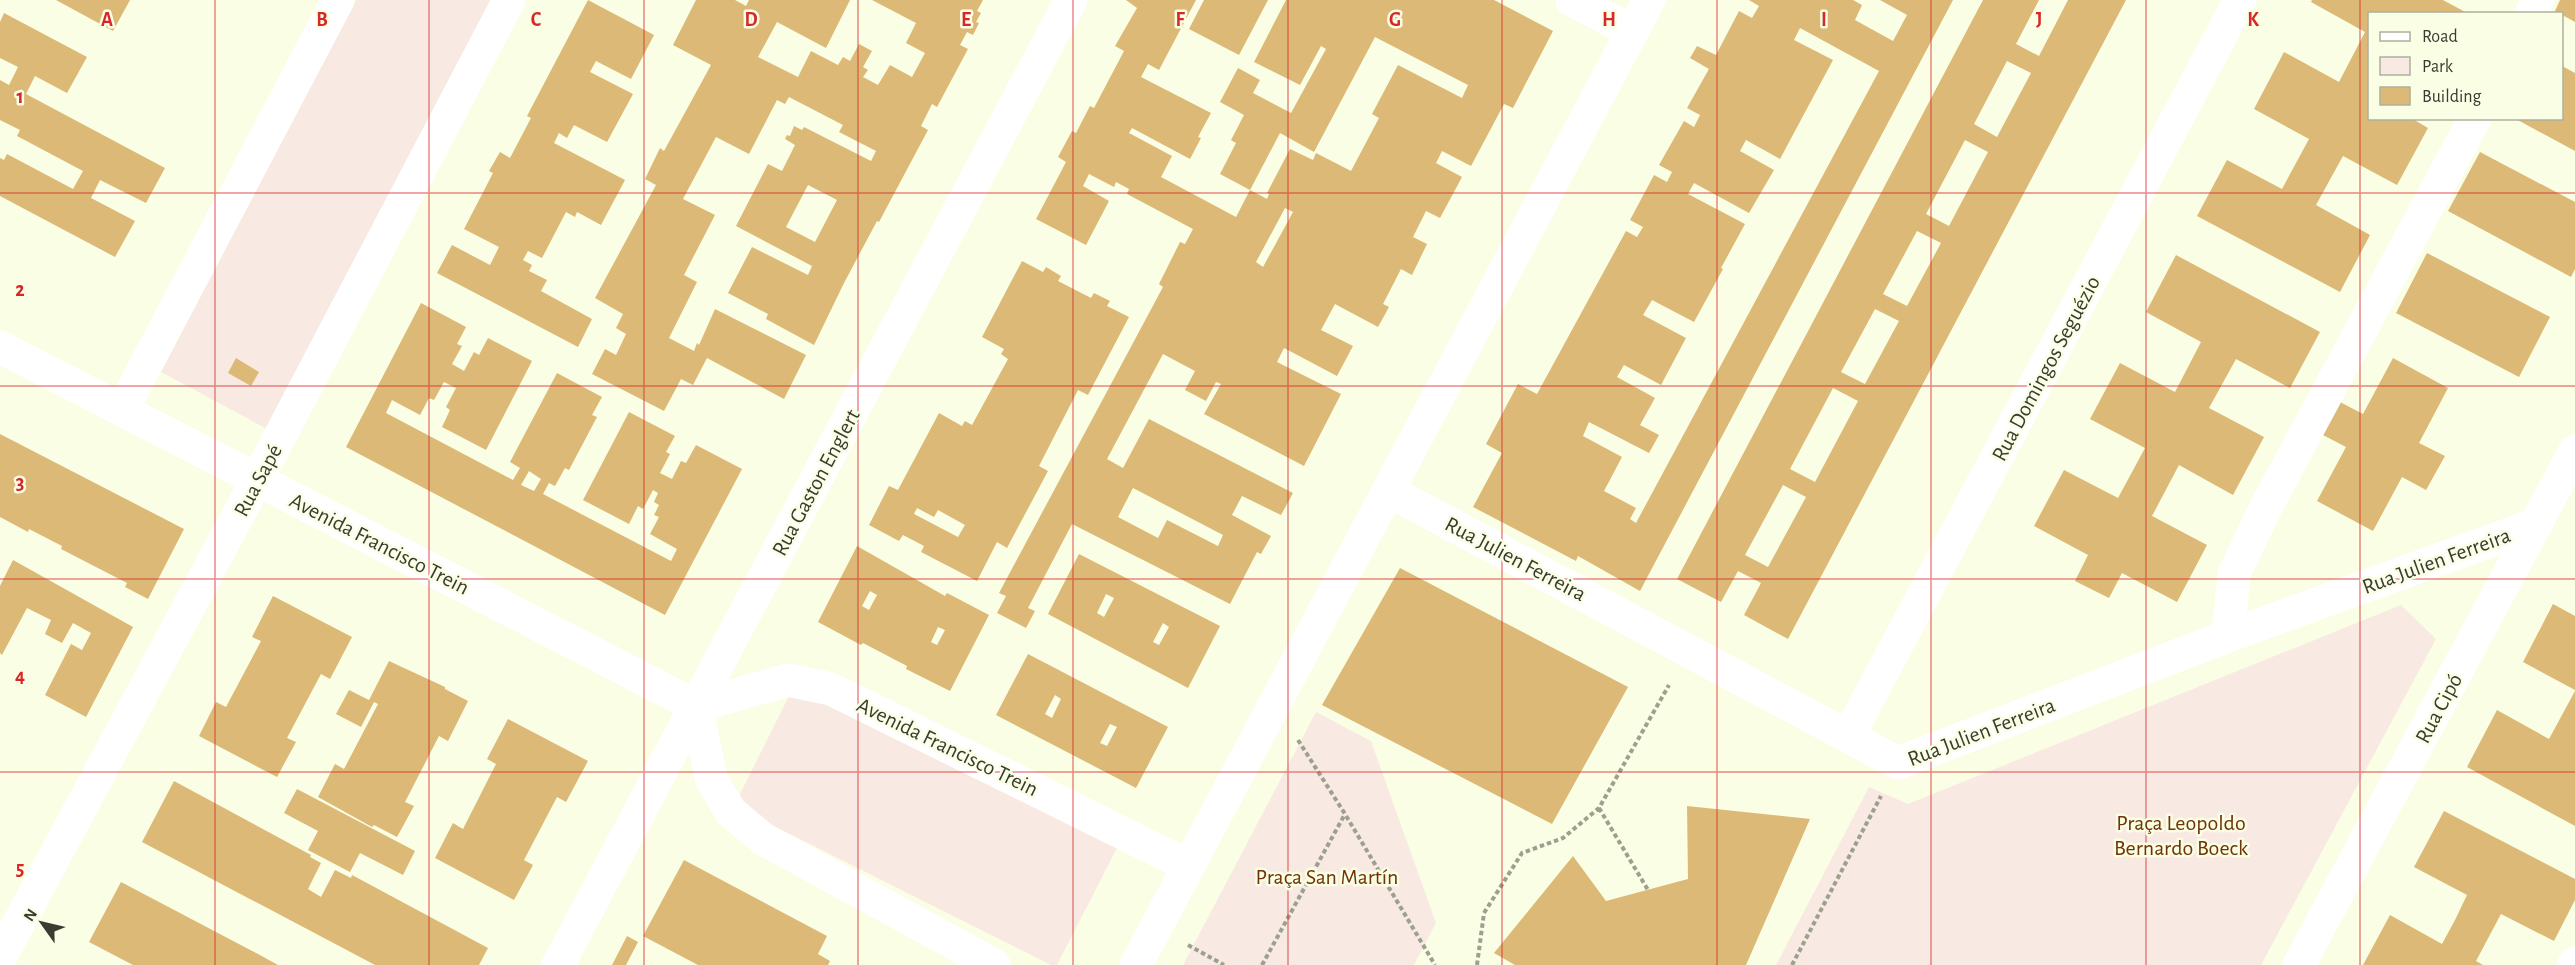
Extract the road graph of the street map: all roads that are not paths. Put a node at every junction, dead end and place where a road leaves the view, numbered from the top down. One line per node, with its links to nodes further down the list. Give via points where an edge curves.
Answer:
1 (338, 0): 10 (street)
2 (509, 0): 12 (street, Rua Sapé)
3 (1071, 0): 16 (street, Rua Gaston Englert)
4 (1572, 0): 7 (street)
5 (1649, 0): 7 (street)
6 (2240, 0): 17 (street, Rua Domingos Seguézio)
7 (1632, 31): 13 (street)
8 (2474, 120): 15 (street, via 2265,507 2234,574)
9 (0, 346): 10 (street, Avenida Francisco Trein)
10 (122, 410): 12 (street, Avenida Francisco Trein)
11 (2575, 451): 14 (street, Rua Cipó)
12 (257, 480): 16 (street, Avenida Francisco Trein); 19 (street, Rua Sapé)
13 (1389, 491): 17 (street, Rua Julien Ferreira); 18 (street)
14 (2537, 524): 15 (street, Rua Julien Ferreira); 23 (street, Rua Cipó)
15 (2228, 636): 17 (street, Rua Julien Ferreira, via 1898,763)
16 (696, 706): 18 (street, Avenida Francisco Trein, via 788,680 831,688); 20 (street, Rua Gaston Englert); 21 (street, via 712,782 731,812 763,839)
17 (1849, 735)
18 (1189, 866): 22 (street)
19 (0, 958)
20 (558, 965)
21 (994, 965)
22 (1136, 965)
23 (2299, 965)

